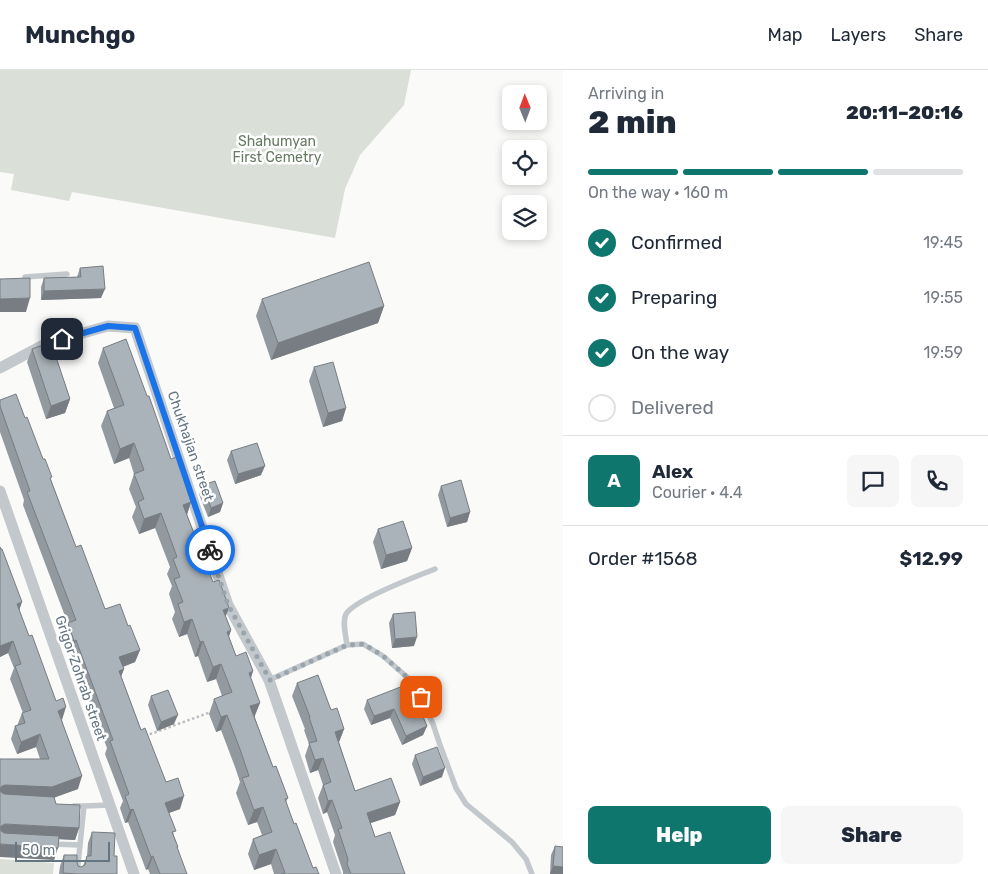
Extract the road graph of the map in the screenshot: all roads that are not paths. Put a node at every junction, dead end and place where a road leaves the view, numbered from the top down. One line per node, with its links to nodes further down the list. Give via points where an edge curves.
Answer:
1 (67, 274): 2 (lane, via 25,277 26,284)
2 (17, 284)
3 (0, 368): 7 (street, Chukhajian street, via 47,343 108,326 135,328 228,605)
4 (0, 491): 8 (street, Grigor Zohrab street)
5 (435, 569): 6 (lane, via 352,607 346,615)
6 (347, 645): 7 (lane); 16 (lane, via 364,644 415,684 434,724 456,788 466,804 512,842 526,859)
7 (270, 680): 15 (street, Chukhajian street)
8 (110, 805): 10 (lane); 14 (street, Grigor Zohrab street)
9 (65, 806): 10 (lane)
10 (84, 806): 12 (lane)
11 (50, 844): 12 (lane)
12 (80, 845): 13 (lane)
13 (77, 874)
14 (134, 874)
15 (336, 874)
16 (532, 874)

